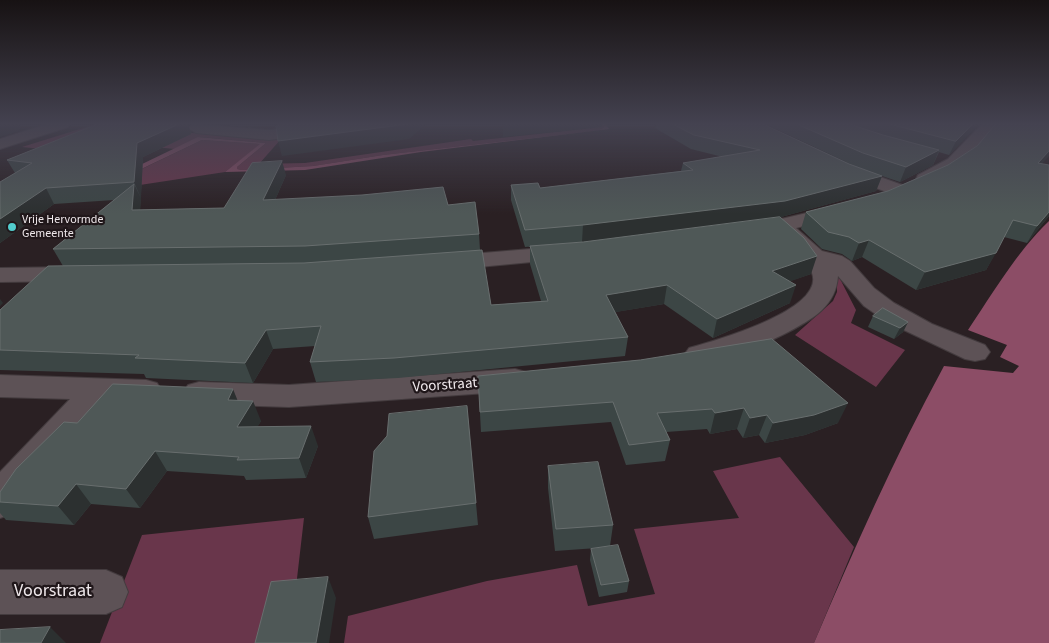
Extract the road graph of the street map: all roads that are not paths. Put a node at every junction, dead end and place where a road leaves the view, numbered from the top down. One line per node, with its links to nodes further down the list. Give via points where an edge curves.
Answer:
1 (962, 154): 4 (street)
2 (927, 156): 4 (street)
3 (830, 162): 5 (street)
4 (954, 163): 5 (street)
5 (901, 191): 6 (street, via 865,204)
6 (781, 225): 7 (street); 9 (street)
7 (724, 232)
8 (592, 250): 10 (street)
9 (814, 257): 15 (street, via 832,259 842,265 873,301 896,315); 16 (street, via 824,272 826,284 807,308 751,339)
10 (429, 264)
11 (96, 273): 13 (street)
12 (0, 274): 13 (street)
13 (50, 276): 14 (street)
14 (29, 296)
15 (976, 352)
16 (676, 359)
17 (544, 377): 19 (street, Voorstraat, via 288,396)
18 (0, 386): 19 (street, Voorstraat)
19 (99, 389): 20 (street)
20 (0, 501)
21 (0, 592): 22 (street, Voorstraat)
22 (106, 592)

